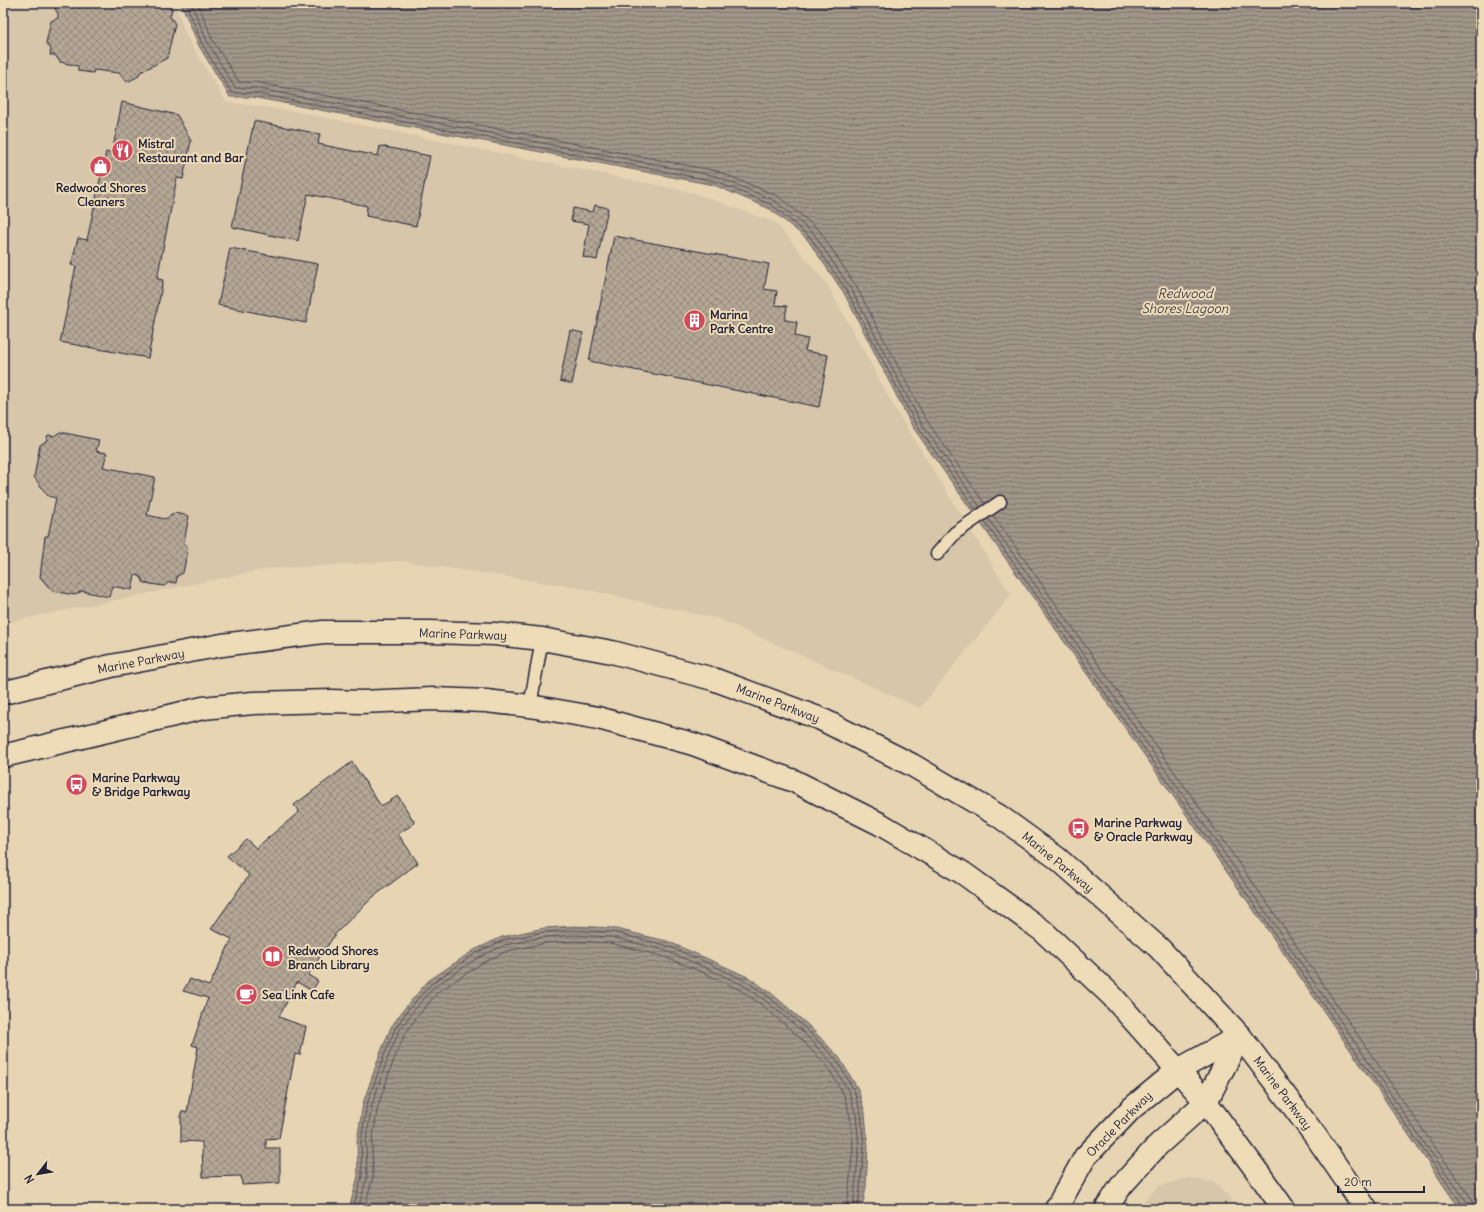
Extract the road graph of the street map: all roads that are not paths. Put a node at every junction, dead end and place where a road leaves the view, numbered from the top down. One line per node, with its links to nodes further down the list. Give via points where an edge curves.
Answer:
1 (1000, 502): 2 (lane, via 955,533)
2 (937, 554)
3 (542, 639): 4 (main road, Marine Parkway, via 474,633 323,632 222,645 111,666); 5 (lane); 7 (main road, Marine Parkway, via 612,652 713,679 821,719 912,765 999,816 1057,858 1159,948)
4 (3, 693)
5 (530, 706): 6 (main road, via 433,699 253,703 203,708); 8 (main road, via 598,718 693,744 794,781 880,824 962,873 1043,931 1112,996)
6 (3, 756)
7 (1240, 1036): 8 (main road, Oracle Parkway); 9 (main road); 13 (main road, Marine Parkway, via 1317,1138)
8 (1178, 1070): 9 (main road); 10 (main road, Oracle Parkway, via 1132,1108 1085,1158)
9 (1206, 1102): 11 (main road, via 1158,1145 1121,1186); 12 (main road)
10 (1056, 1209)
11 (1106, 1209)
12 (1284, 1209)
13 (1366, 1209)

